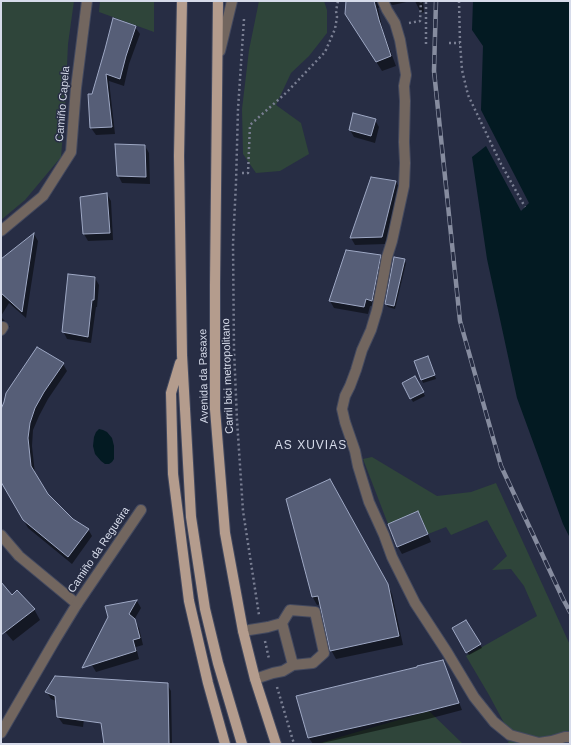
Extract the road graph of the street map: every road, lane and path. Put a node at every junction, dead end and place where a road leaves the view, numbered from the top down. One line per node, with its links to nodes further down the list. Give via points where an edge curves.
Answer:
1 (87, 1): 18 (street, Camiño Capela, via 71,152 42,196)
2 (182, 1): 19 (main road, Avenida da Pasaxe, via 179,156)
3 (218, 1): 15 (main road, Avenida da Pasaxe)
4 (232, 1): 15 (street)
5 (338, 1): 16 (path, via 335,29 325,52 287,92 250,124 248,173)
6 (383, 1): 11 (street)
7 (421, 1): 11 (path, via 420,21)
8 (426, 1): 14 (path)
9 (459, 1): 13 (path)
10 (245, 16): 24 (path, Carril bici metropolitano, via 238,109 233,244 234,350 243,511)
11 (395, 23): 30 (street, via 406,75 404,186 377,310 345,396 342,409 345,422 369,502 392,557 415,603 474,697 494,722 510,735 539,743)
12 (449, 43): 13 (path)
13 (460, 43): 17 (path, via 462,70 468,96)
14 (426, 44)
15 (217, 61): 25 (main road, Avenida da Pasaxe, via 215,409 225,533)
16 (242, 174)
17 (525, 207)
18 (1, 231)
19 (182, 355): 31 (main road, via 171,392 173,474 189,601); 32 (main road, Avenida da Pasaxe, via 192,517 205,609)
20 (141, 510): 22 (street, Camiño da Regueira)
21 (1, 535): 22 (street, Camiño da Regueira, via 19,556)
22 (77, 604): 29 (street, Camiño da Regueira)
23 (282, 623): 24 (street); 26 (street); 26 (street, via 290,610 315,612 324,653 313,663)
24 (262, 628): 25 (street); 27 (path, Carril bici metropolitano)
25 (243, 631): 28 (main road, Avenida da Pasaxe)
26 (293, 665): 27 (street, via 284,671)
27 (273, 673): 28 (street); 34 (path, Carril bici metropolitano)
28 (255, 679): 33 (main road, Avenida da Pasaxe)
29 (1, 733)
30 (570, 737)
31 (225, 744)
32 (242, 744)
33 (276, 744)
34 (294, 744)

